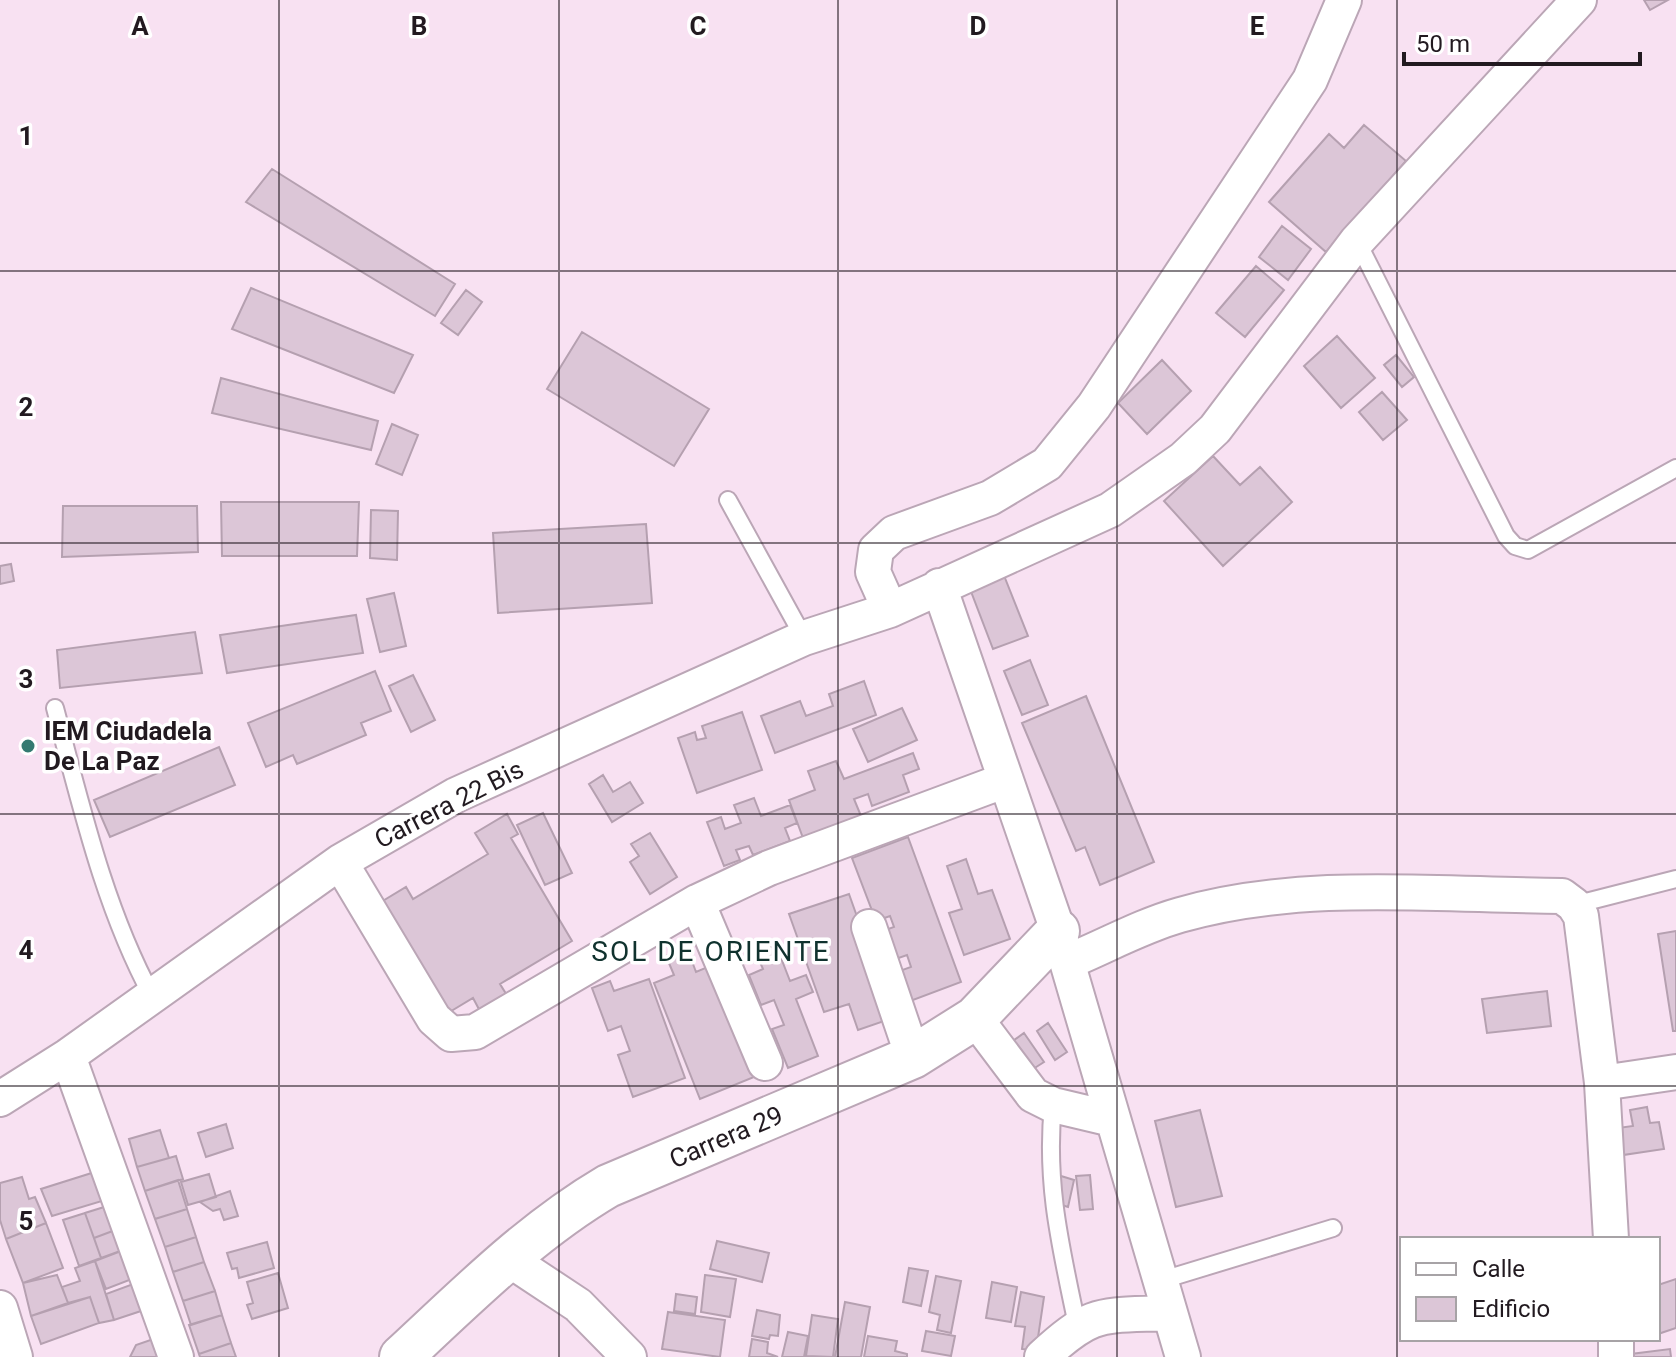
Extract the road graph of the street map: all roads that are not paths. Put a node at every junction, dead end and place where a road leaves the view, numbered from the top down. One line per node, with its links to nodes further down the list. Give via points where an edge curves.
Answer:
1 (1344, 0): 7 (street, via 1310,80 1094,406 1047,464 990,498 894,533 876,550 873,572)
2 (1579, 0): 3 (street, Carrera 22 Bis)
3 (1357, 241): 4 (lane, via 1515,546 1528,550); 6 (street, Carrera 22 Bis, via 1215,429 1183,459 1110,510)
4 (1676, 468)
5 (728, 500): 8 (lane)
6 (939, 586): 7 (street, Carrera 22 Bis); 10 (street)
7 (890, 610): 8 (street, Carrera 22 Bis)
8 (804, 638): 11 (street, Carrera 22 Bis, via 456,795)
9 (55, 708): 17 (lane, via 127,950)
10 (1006, 780): 13 (street, via 769,868); 16 (street)
11 (340, 862): 13 (street, via 434,1019 451,1034 475,1032); 17 (street, Carrera 22 Bis)
12 (1676, 879): 14 (lane)
13 (697, 902): 21 (street)
14 (1574, 905): 16 (street, via 1562,896 1310,894 1227,905); 23 (street, via 1581,916)
15 (869, 927): 20 (street)
16 (1062, 946): 18 (street, Carrera 29); 26 (street)
17 (152, 996): 19 (street, Carrera 22 Bis)
18 (977, 1022): 20 (street, Carrera 29); 25 (street, via 1022,1083); 29 (street, Carrera 29, via 917,1065 579,1222)
19 (68, 1056): 24 (street, Carrera 22 Bis); 34 (street)
20 (913, 1057): 29 (street, Carrera 29, via 608,1186 565,1211)
21 (765, 1063)
22 (1676, 1072): 23 (street)
23 (1602, 1083): 28 (street)
24 (0, 1099)
25 (1053, 1105): 26 (street); 32 (lane, via 1048,1156)
26 (1112, 1119): 30 (street)
27 (1333, 1228): 30 (lane)
28 (1611, 1237)
29 (515, 1263): 35 (street, Carrera 29); 36 (street, Carrera 29); 37 (street, via 578,1305)
30 (1163, 1297): 32 (street); 39 (street)
31 (0, 1308): 33 (street)
32 (1077, 1325): 38 (street)
33 (15, 1357)
34 (176, 1357)
35 (401, 1357)
36 (425, 1357)
37 (629, 1357)
38 (1042, 1357)
39 (1183, 1357)

